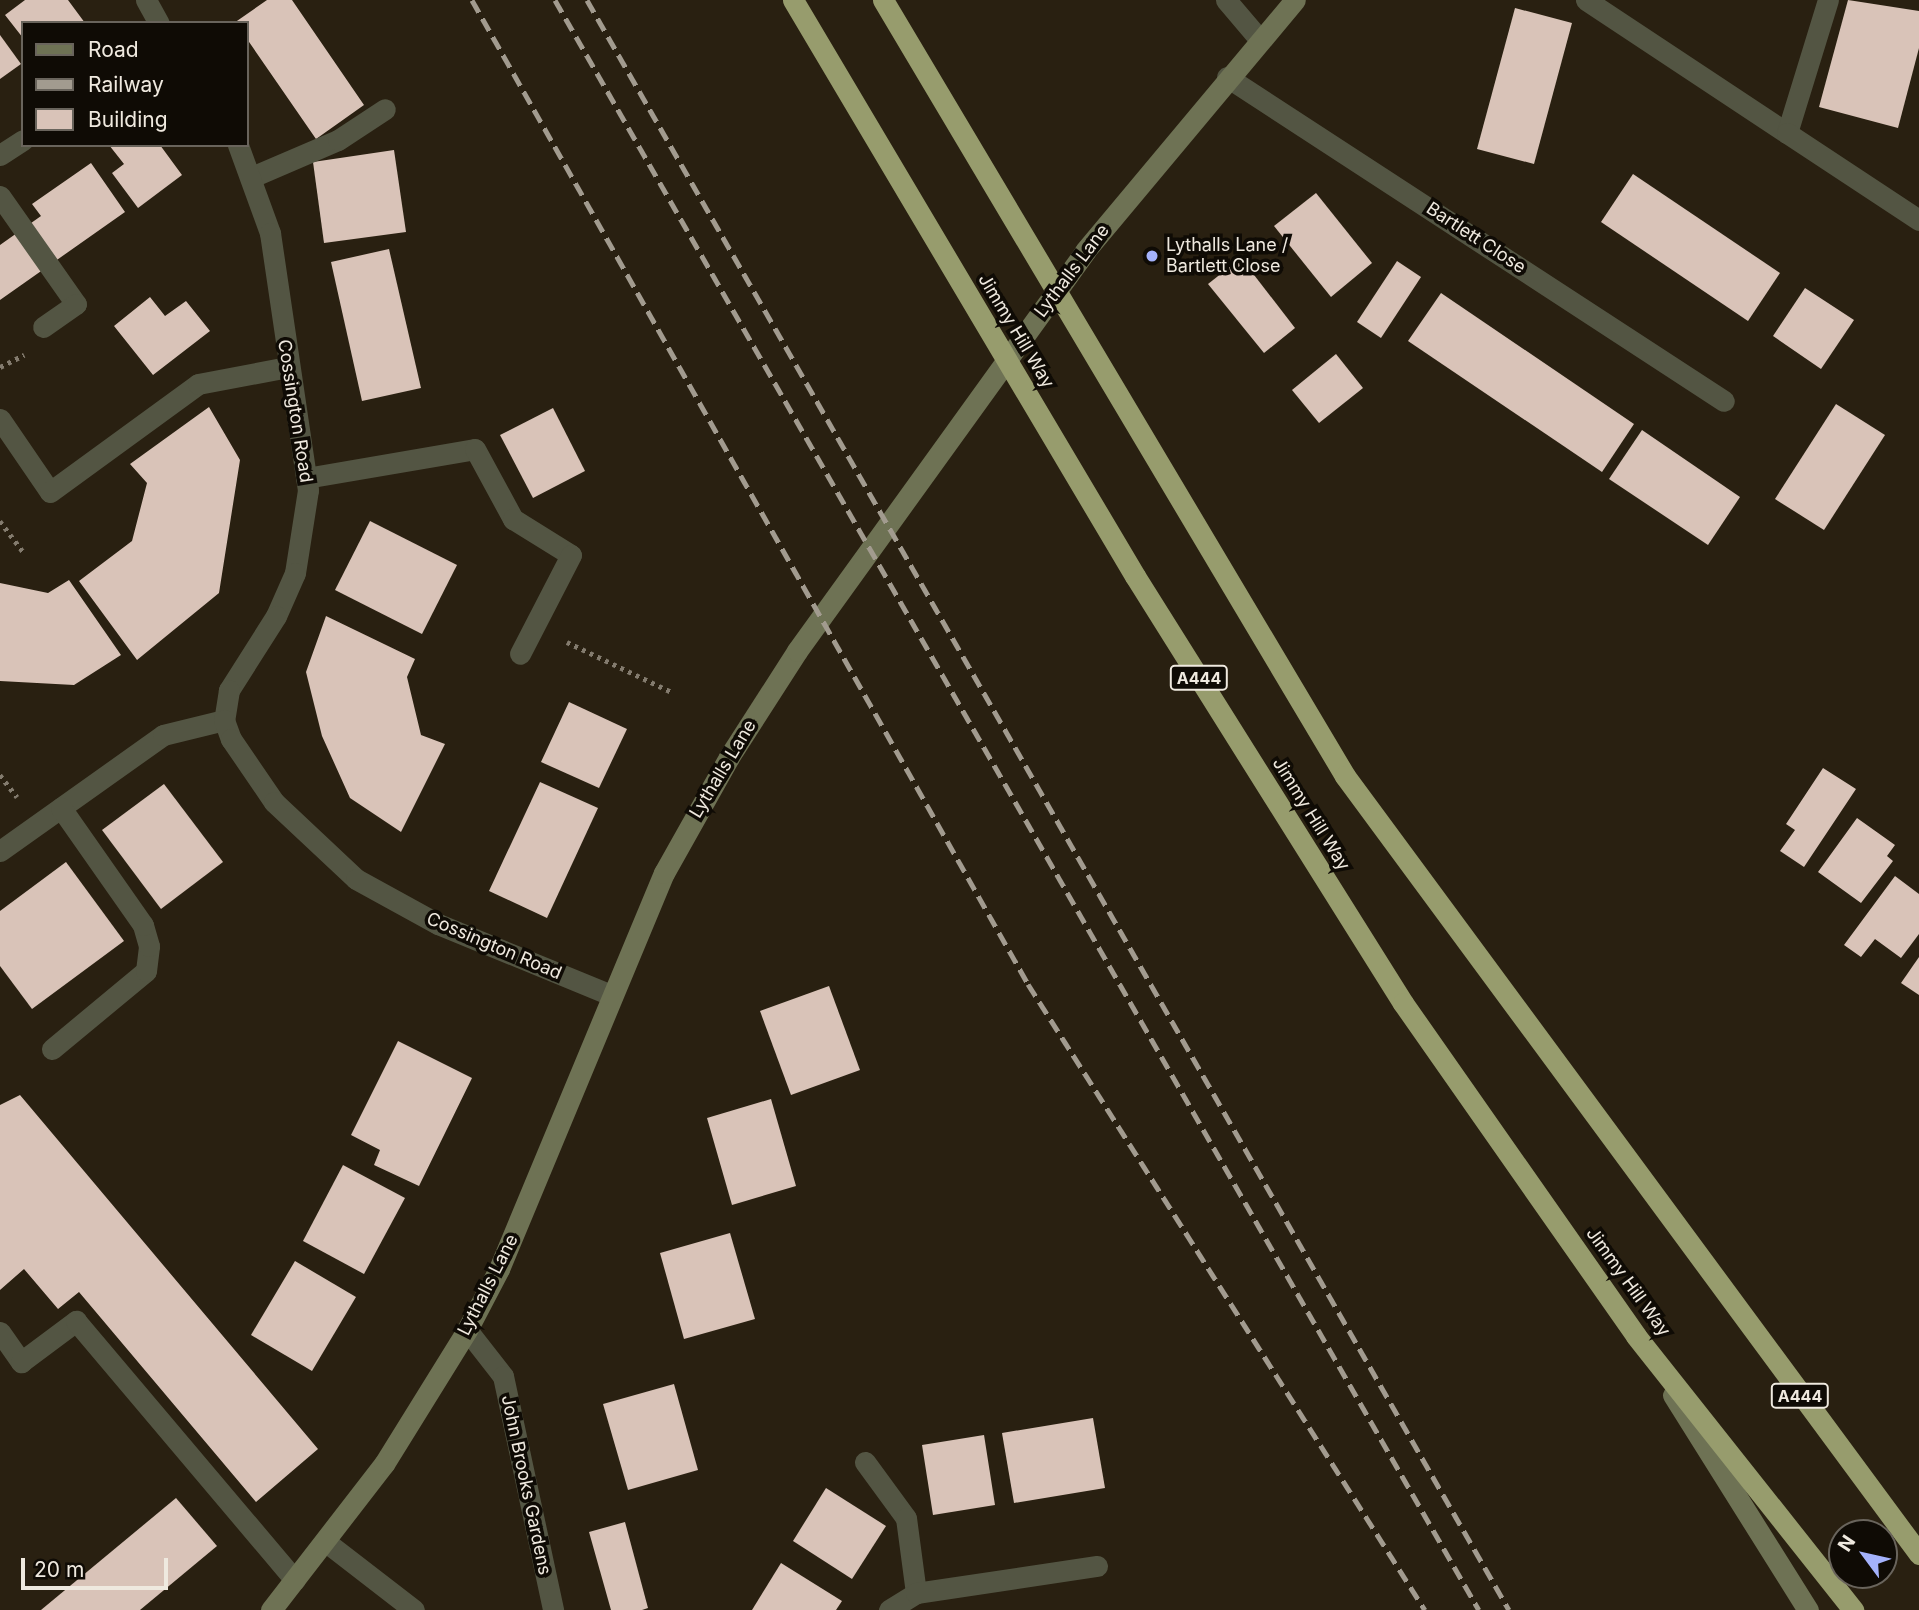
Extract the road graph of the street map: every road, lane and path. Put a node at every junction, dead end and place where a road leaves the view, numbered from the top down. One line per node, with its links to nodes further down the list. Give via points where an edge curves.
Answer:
1 (146, 0): 8 (street)
2 (793, 0): 38 (highway, Jimmy Hill Way / A444, via 1136,576 1396,992)
3 (883, 0): 41 (highway, A444, via 1345,776)
4 (1226, 0): 9 (street)
5 (1295, 0): 9 (street, Lythalls Lane)
6 (1586, 0): 12 (street)
7 (1828, 0): 12 (street)
8 (158, 21)
9 (1260, 40): 10 (street, Lythalls Lane)
10 (1227, 77): 23 (street, Bartlett Close); 34 (street, Lythalls Lane, via 1085,251 797,651 729,757 664,873)
11 (385, 109): 16 (street, via 338,141)
12 (1787, 133): 18 (street)
13 (21, 141): 15 (street)
14 (239, 147): 16 (street, Cossington Road)
15 (0, 155)
16 (254, 176): 22 (street, Cossington Road, via 270,233)
17 (0, 196): 19 (street, via 75,304)
18 (1919, 220)
19 (43, 327)
20 (30, 349): 21 (path, via 3,371)
21 (0, 367)
22 (288, 367): 24 (street, via 198,384 50,492); 25 (street, Cossington Road)
23 (1724, 401)
24 (0, 419)
25 (306, 478): 28 (street, via 475,449 513,519 571,555); 31 (street, Cossington Road, via 305,535 295,573 276,616 229,690)
26 (0, 521): 27 (path)
27 (23, 551)
28 (534, 627): 29 (street); 30 (path)
29 (520, 654)
30 (672, 692)
31 (224, 720): 32 (street, via 163,735); 34 (street, Cossington Road, via 274,802 356,879 438,924)
32 (61, 808): 33 (street); 35 (street, via 143,925 149,946 146,971)
33 (0, 851)
34 (611, 995): 36 (street, Lythalls Lane, via 504,1258)
35 (52, 1049)
36 (467, 1329): 40 (street, Lythalls Lane, via 384,1464); 47 (street, John Brooks Gardens, via 503,1376)
37 (0, 1332): 43 (street, via 22,1362 76,1321)
38 (1636, 1336): 49 (street); 50 (highway, Jimmy Hill Way / A444)
39 (865, 1462): 44 (street, via 906,1518)
40 (327, 1542): 43 (street, Lythalls Lane); 46 (street)
41 (1919, 1555)
42 (1097, 1566): 44 (street)
43 (295, 1580): 45 (street, Lythalls Lane)
44 (916, 1593): 48 (street)
45 (271, 1610)
46 (414, 1610)
47 (553, 1610)
48 (889, 1610)
49 (1808, 1610)
50 (1853, 1610)

